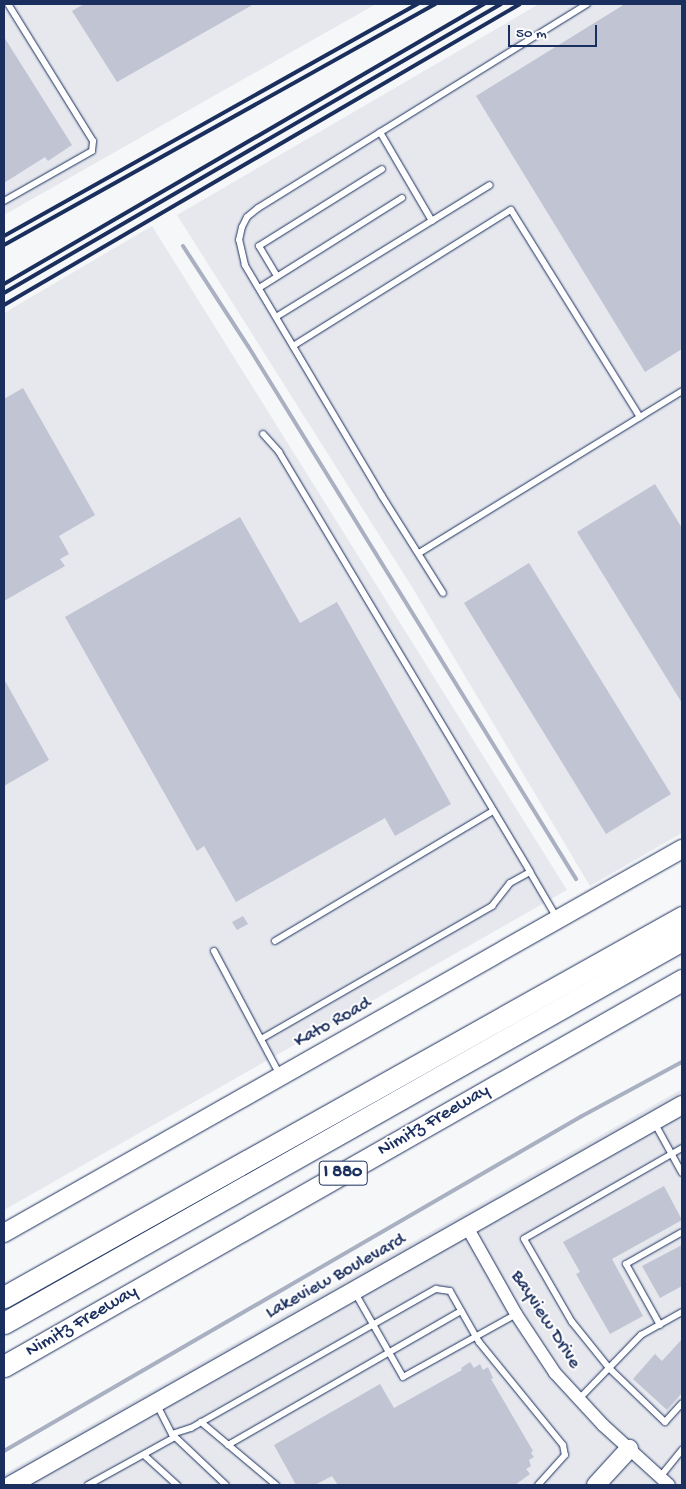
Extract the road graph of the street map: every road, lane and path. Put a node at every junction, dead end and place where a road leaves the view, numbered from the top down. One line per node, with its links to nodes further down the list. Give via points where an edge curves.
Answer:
1 (8, 4): 7 (lane, via 93,141 92,152)
2 (587, 4): 3 (lane)
3 (380, 132): 8 (lane); 10 (lane, via 248,217 239,240 240,252)
4 (382, 170): 9 (lane, via 259,246)
5 (490, 185): 8 (lane)
6 (402, 198): 9 (lane)
7 (4, 201)
8 (432, 220): 11 (lane)
9 (277, 276): 10 (lane)
10 (259, 288): 11 (lane)
11 (276, 317): 12 (lane)
12 (293, 346): 14 (lane, via 511,210); 16 (lane)
13 (682, 391): 14 (lane)
14 (640, 417): 16 (lane)
15 (263, 434): 18 (lane, via 280,452)
16 (419, 553): 17 (lane)
17 (444, 593)
18 (493, 811): 20 (lane); 24 (lane)
19 (682, 849): 22 (street, Kato Road)
20 (530, 872): 22 (lane); 27 (lane, via 510,883 492,906)
21 (682, 917): 38 (highway)
22 (557, 919): 28 (street, Kato Road)
23 (682, 940): 42 (highway, I 880)
24 (276, 941)
25 (214, 951): 27 (lane)
26 (682, 980): 47 (highway, Nimitz Freeway / I 880)
27 (261, 1039): 28 (lane)
28 (281, 1076): 36 (street, Kato Road)
29 (682, 1105): 30 (street, Lakeview Boulevard)
30 (654, 1122): 32 (lane); 34 (street, Lakeview Boulevard)
31 (682, 1148): 32 (lane)
32 (671, 1154): 33 (lane); 48 (lane, via 524,1239 572,1322)
33 (682, 1173)
34 (467, 1227): 37 (street, Lakeview Boulevard); 41 (street, Bayview Drive)
35 (682, 1232): 44 (lane, via 626,1264)
36 (4, 1233)
37 (354, 1291): 43 (lane); 50 (street, Lakeview Boulevard)
38 (4, 1297)
39 (462, 1311): 43 (lane, via 450,1291 436,1289); 45 (lane); 46 (lane)
40 (682, 1312): 44 (lane)
41 (516, 1314): 45 (lane); 49 (street, Bayview Drive, via 534,1344)
42 (4, 1323)
43 (373, 1325): 46 (lane); 52 (lane)
44 (660, 1325): 48 (lane, via 641,1335)
45 (476, 1337): 46 (lane, via 403,1377); 64 (lane, via 563,1446 564,1456)
46 (389, 1352): 54 (lane)
47 (4, 1366)
48 (609, 1368): 49 (lane); 51 (lane, via 665,1422)
49 (578, 1400): 55 (street, Bayview Drive)
50 (156, 1403): 53 (lane); 59 (street, Lakeview Boulevard)
51 (682, 1403)
52 (202, 1422): 53 (lane); 54 (lane)
53 (174, 1436): 57 (lane); 62 (lane)
54 (228, 1445): 63 (lane)
55 (629, 1449): 58 (street, Bayview Drive); 65 (street)
56 (682, 1450): 58 (lane)
57 (144, 1454): 60 (lane); 61 (lane)
58 (664, 1481)
59 (11, 1485)
60 (88, 1485)
61 (176, 1485)
62 (226, 1485)
63 (276, 1485)
64 (538, 1485)
65 (596, 1485)

